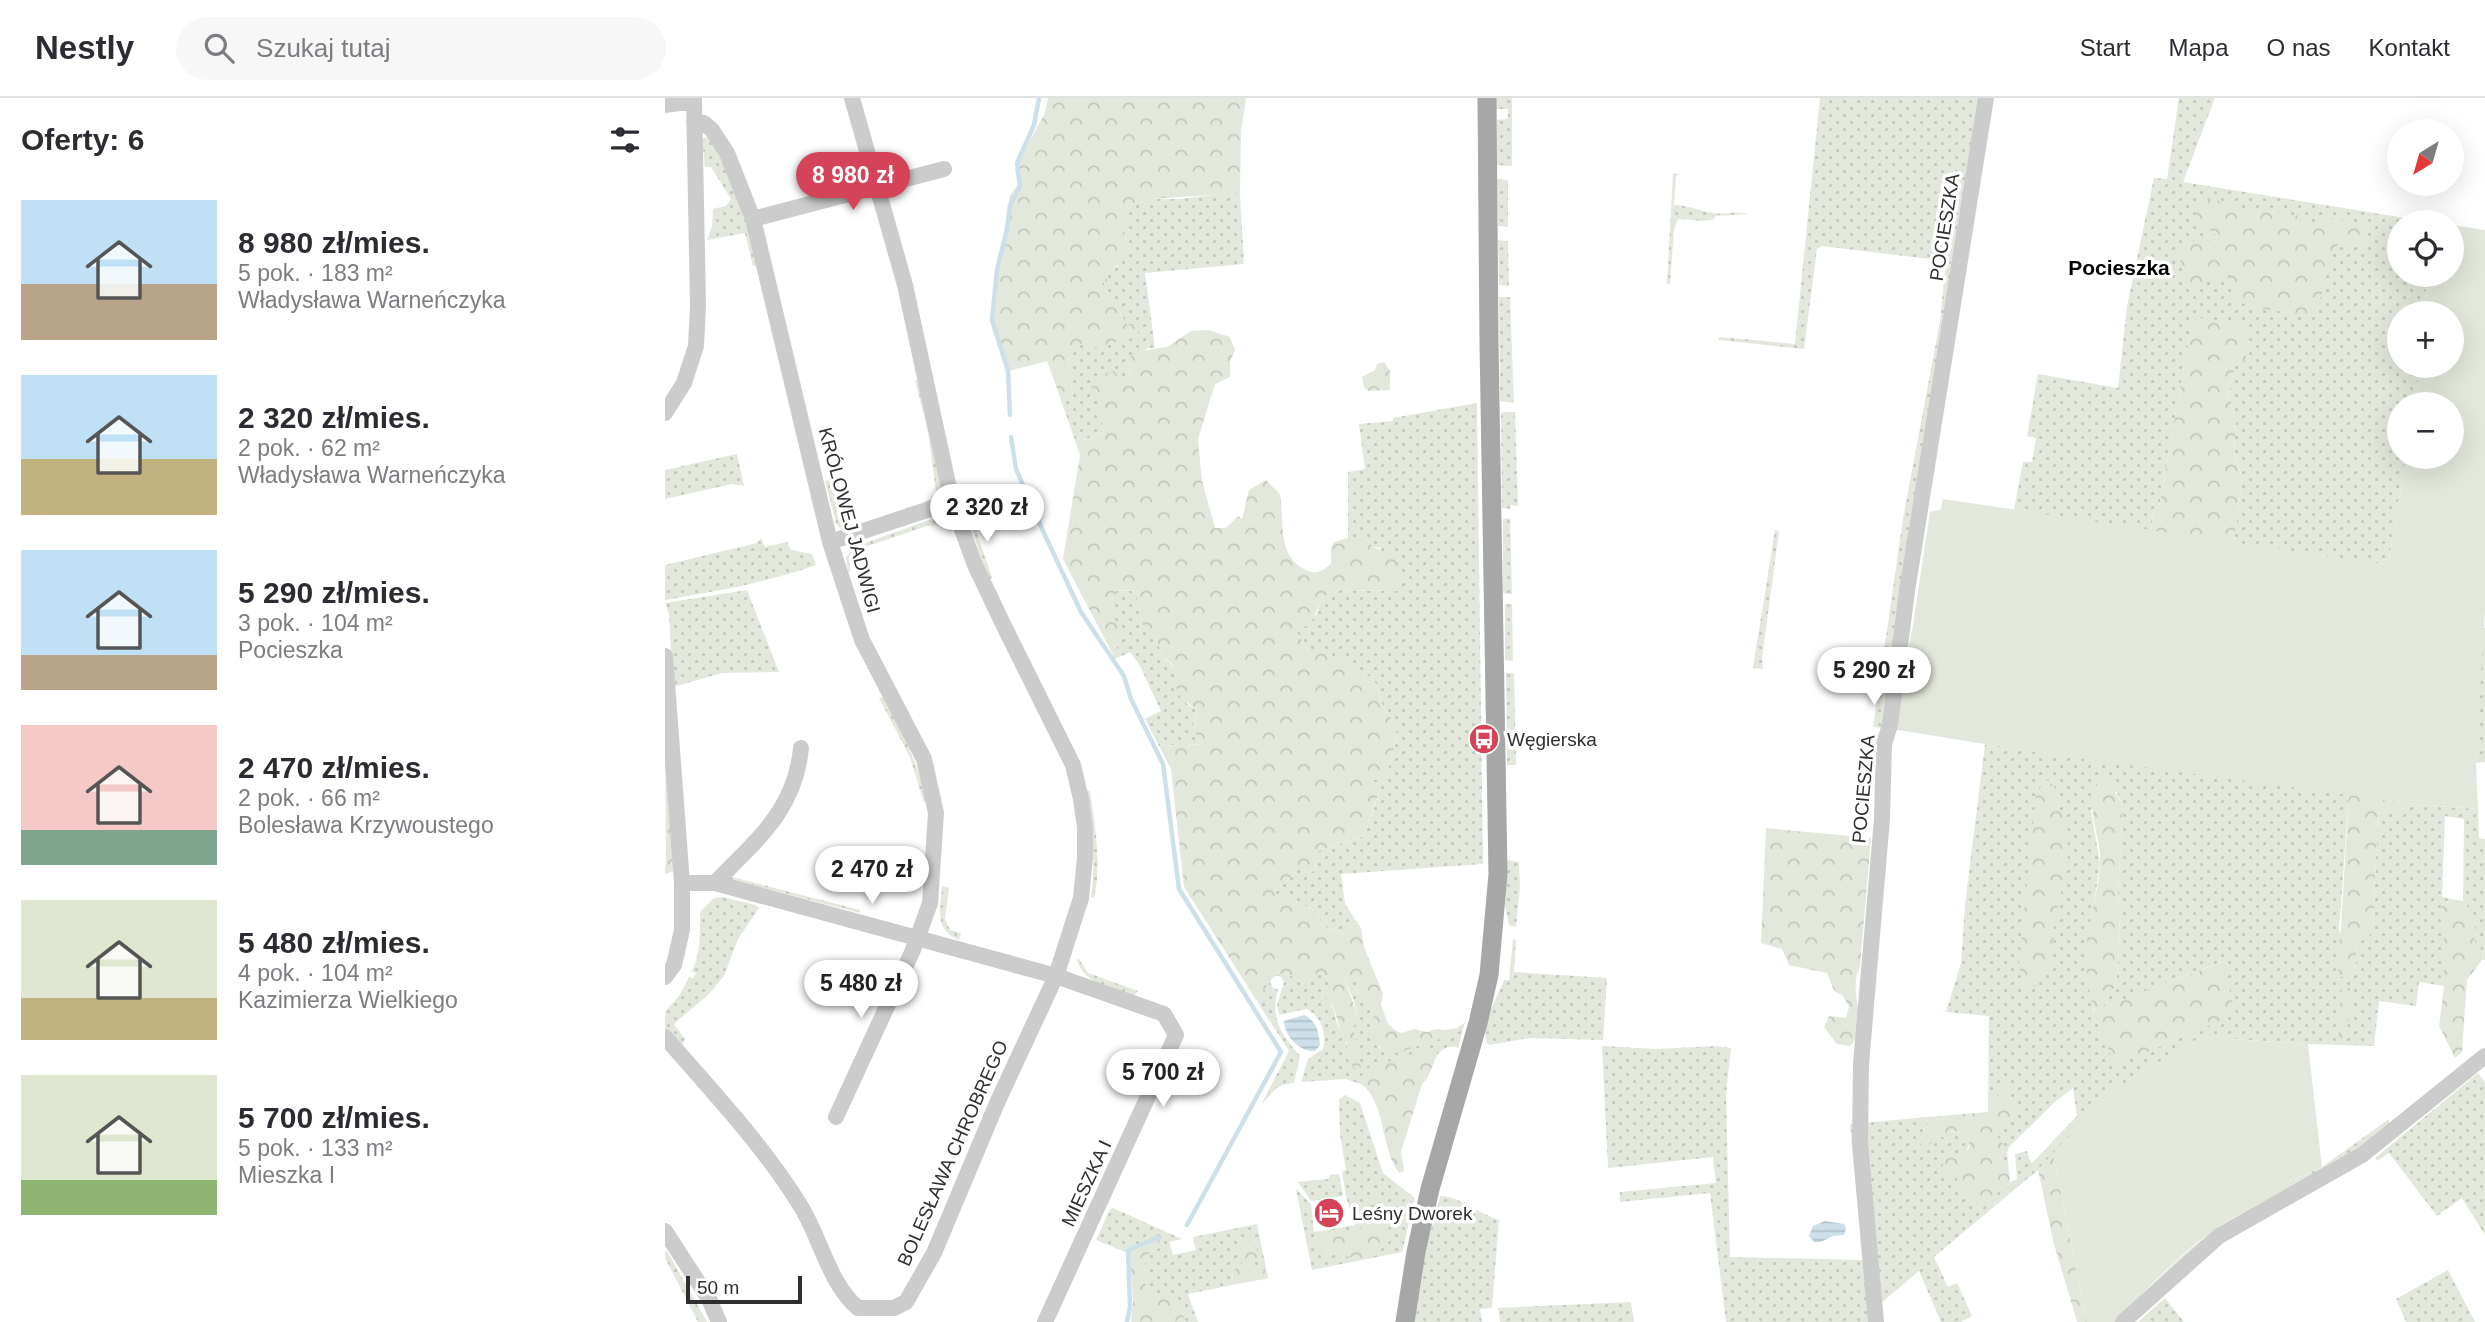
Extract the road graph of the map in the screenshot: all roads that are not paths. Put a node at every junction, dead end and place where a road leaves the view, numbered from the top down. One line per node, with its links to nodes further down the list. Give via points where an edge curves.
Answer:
1 (852, 98): 8 (street)
2 (1487, 98): 26 (main road, via 1496,893 1489,975 1430,1189)
3 (1986, 98): 27 (street, POCIESZKA, via 1907,591 1891,725 1884,744 1881,860 1861,1064 1860,1143)
4 (694, 100): 5 (street); 6 (street)
5 (665, 106)
6 (694, 121): 9 (street, KRÓLOWEJ JADWIGI, via 712,130 727,153); 10 (street, via 696,345 684,383)
7 (944, 169): 8 (street)
8 (877, 187): 9 (street); 11 (street, via 905,285)
9 (753, 219): 12 (street, KRÓLOWEJ JADWIGI)
10 (665, 413)
11 (952, 502): 12 (street); 18 (street, via 975,565 1073,765 1081,799 1085,857 1080,898)
12 (830, 542): 17 (street, KRÓLOWEJ JADWIGI, via 862,640 924,759 935,809 930,903)
13 (665, 656): 15 (street)
14 (801, 748): 16 (street, via 799,766 778,816)
15 (682, 883): 16 (street); 19 (street, via 683,930 674,965)
16 (715, 883): 17 (street)
17 (918, 938): 18 (street); 22 (street, KRÓLOWEJ JADWIGI)
18 (1056, 976): 20 (street, BOLESŁAWA CHROBREGO, via 933,1253 906,1302 894,1307 857,1308 852,1303 796,1199); 25 (street, MIESZKA I, via 1164,1014 1176,1035)
19 (665, 977)
20 (665, 1037)
21 (2485, 1056): 28 (street, via 2363,1154 2219,1236)
22 (837, 1117)
23 (665, 1231): 24 (street)
24 (719, 1322)
25 (1045, 1322)
26 (1405, 1322)
27 (1876, 1322)
28 (2123, 1322)

